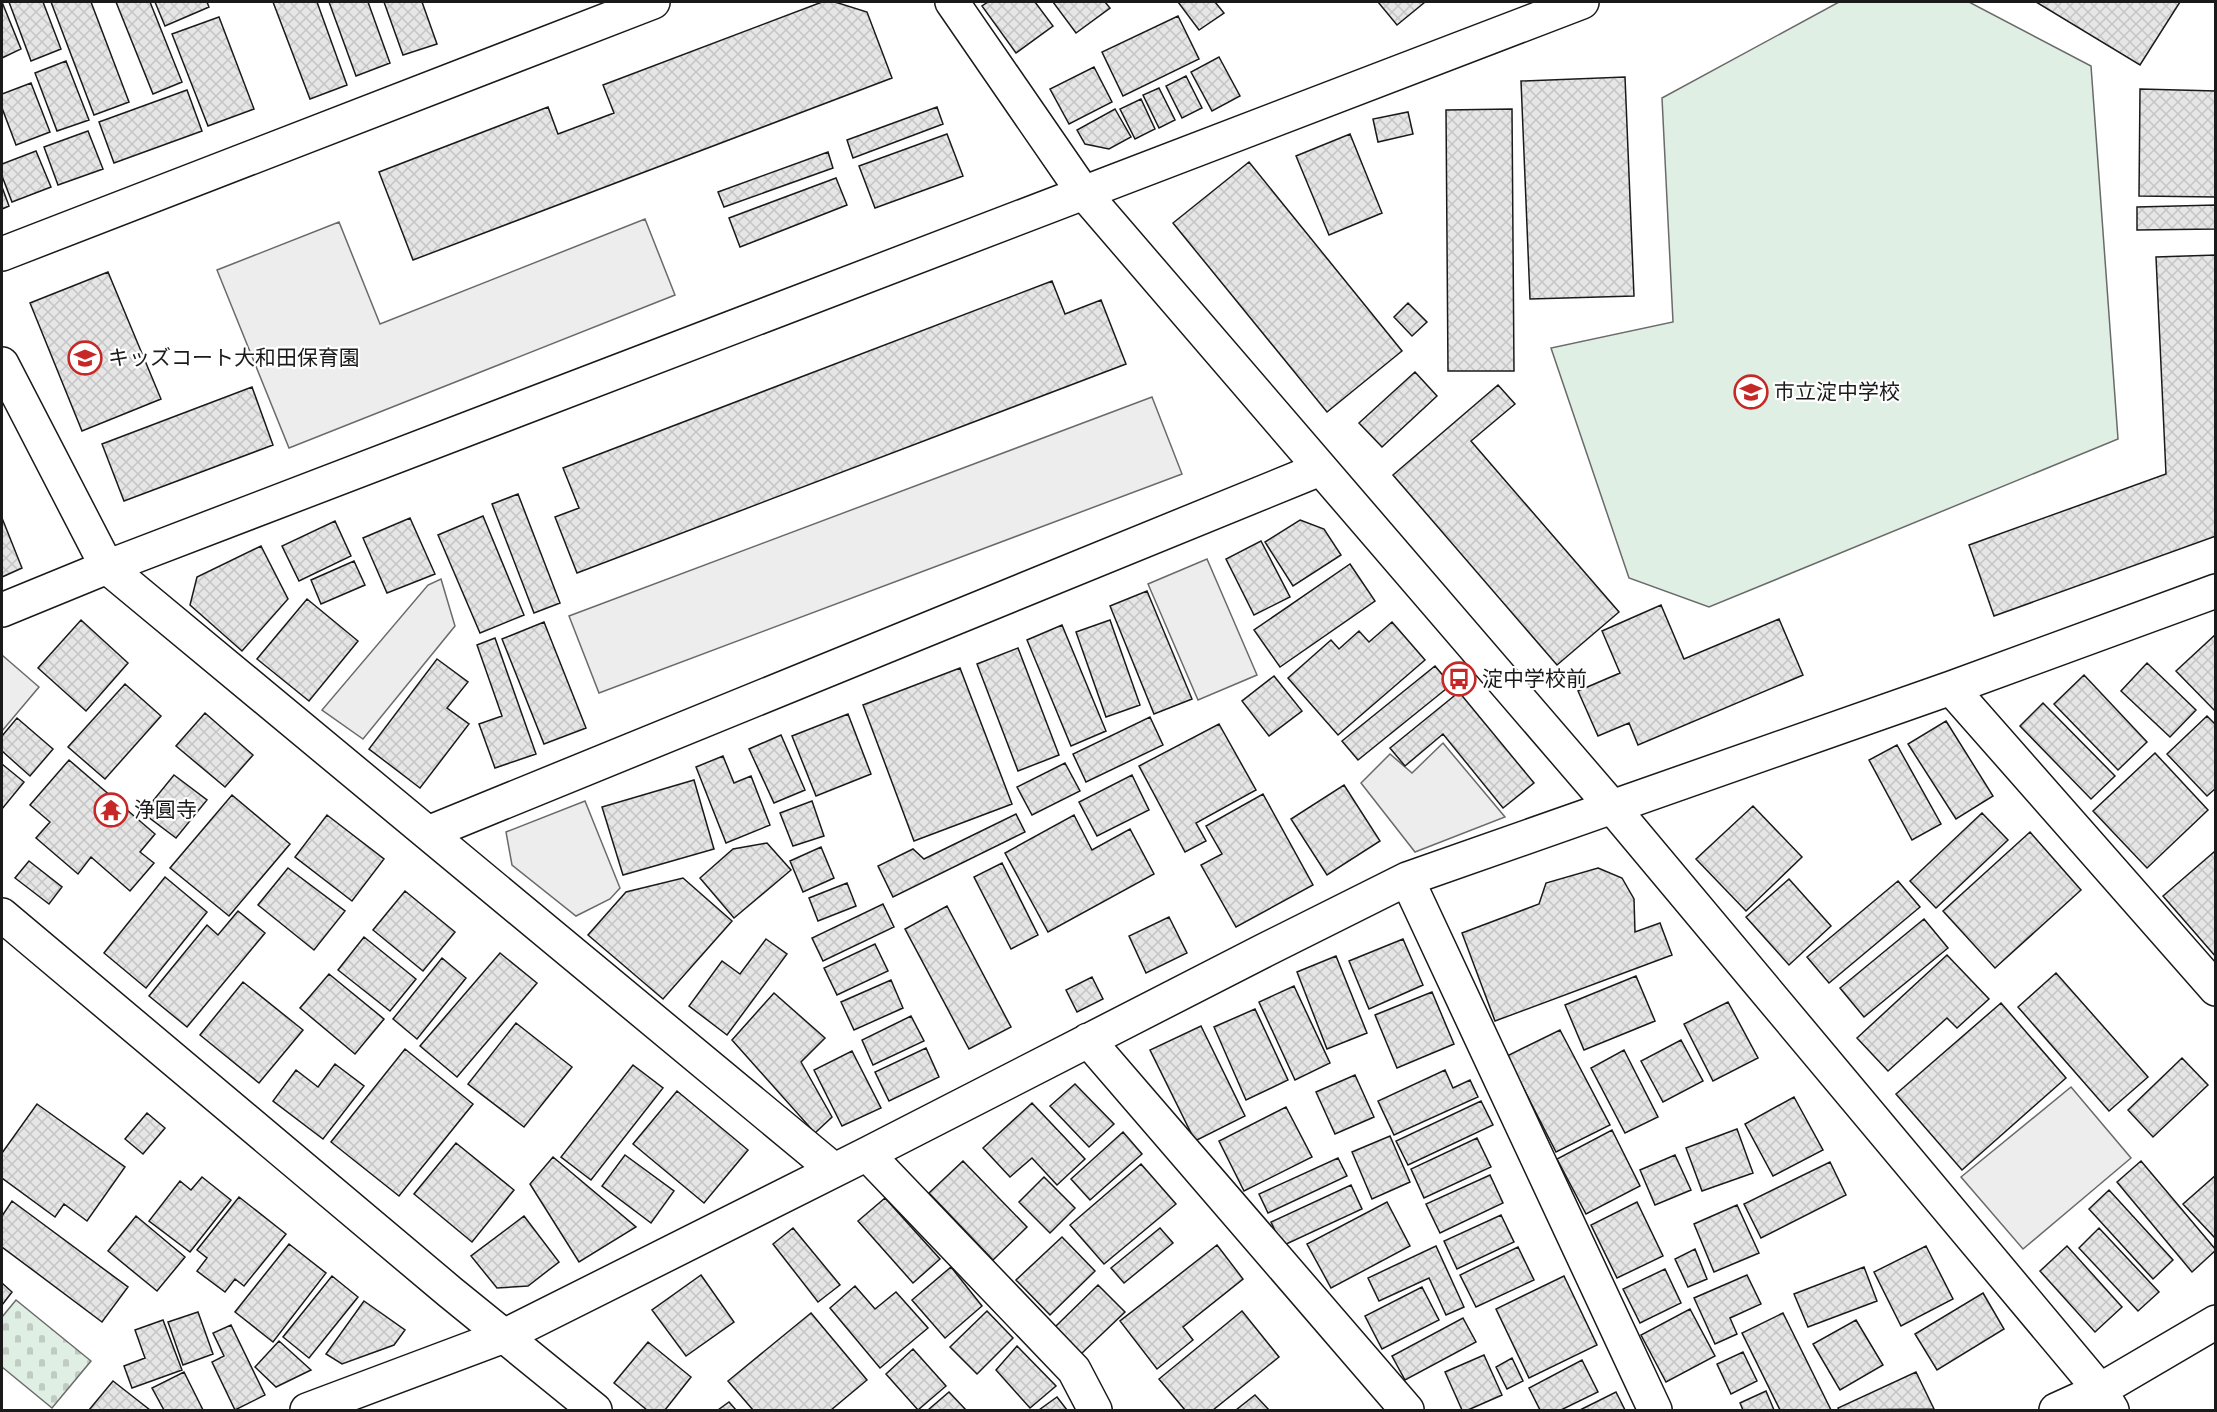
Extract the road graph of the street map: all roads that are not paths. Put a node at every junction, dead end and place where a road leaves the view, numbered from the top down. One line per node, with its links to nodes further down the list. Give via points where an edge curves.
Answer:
1 (653, 2): 5 (street)
2 (952, 2): 4 (street)
3 (1582, 2): 4 (street)
4 (1083, 192): 7 (street); 8 (street)
5 (2, 254)
6 (2, 364): 8 (street)
7 (1320, 470): 12 (street); 13 (street)
8 (107, 567): 10 (street); 13 (street)
9 (2216, 591): 11 (street)
10 (2, 610)
11 (1952, 688): 12 (street); 16 (street)
12 (1613, 808): 14 (street); 23 (street)
13 (428, 833): 19 (street)
14 (1407, 879): 17 (street); 28 (street)
15 (2, 915): 21 (street)
16 (2216, 989)
17 (1088, 1040): 18 (street); 27 (street)
18 (867, 1154): 19 (street); 26 (street, via 1074,1370)
19 (834, 1170): 21 (street)
20 (2216, 1322): 23 (street)
21 (504, 1336): 22 (street); 25 (street)
22 (368, 1398): 24 (street)
23 (2106, 1400): 29 (street)
24 (307, 1410)
25 (595, 1410)
26 (1095, 1410)
27 (1407, 1410)
28 (1655, 1410)
29 (2056, 1410)

